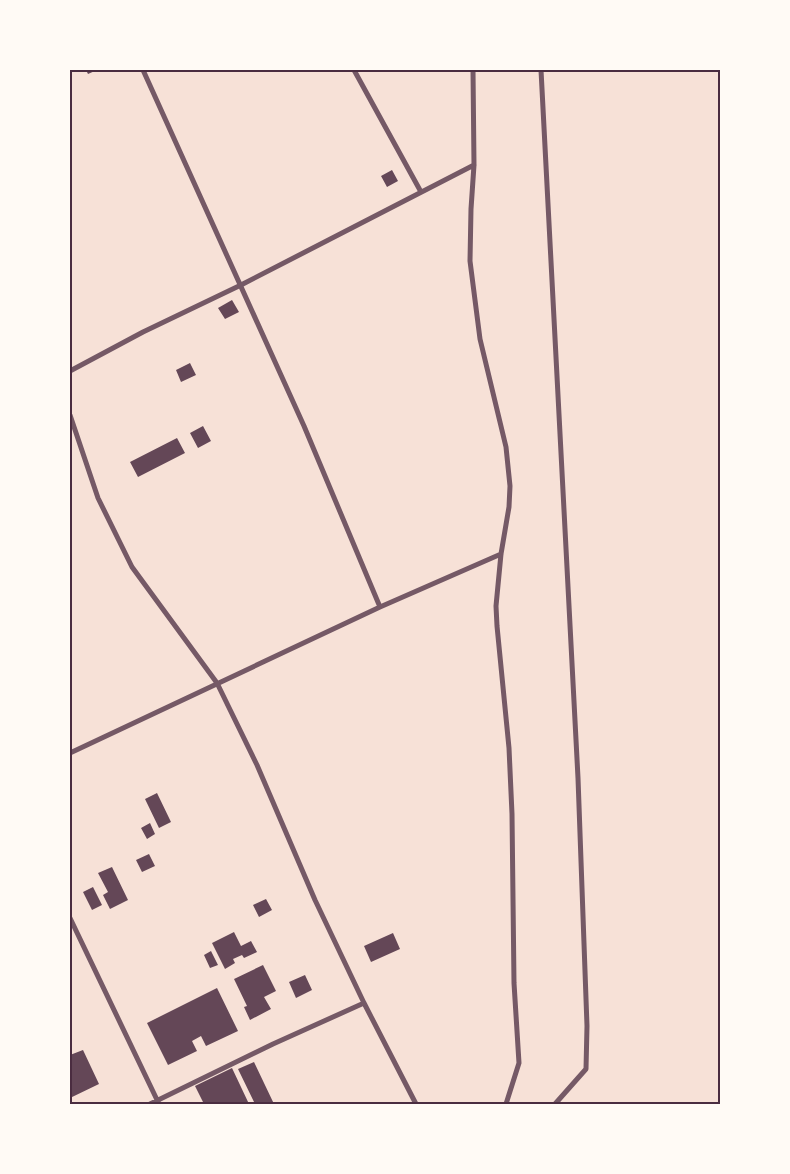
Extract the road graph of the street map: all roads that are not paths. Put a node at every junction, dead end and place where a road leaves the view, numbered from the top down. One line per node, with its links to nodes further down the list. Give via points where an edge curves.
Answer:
1 (143, 70): 7 (street)
2 (354, 70): 6 (street)
3 (474, 70): 5 (street)
4 (541, 70): 20 (street, via 578,778 587,1026 586,1069)
5 (474, 165): 6 (street); 10 (street, via 470,262 480,339 506,447 510,486)
6 (421, 192): 7 (street)
7 (241, 285): 8 (street); 11 (street)
8 (70, 371)
9 (70, 415): 12 (street, via 98,498 132,567)
10 (501, 554): 11 (street); 19 (street, via 496,626 509,748 519,1063)
11 (380, 607): 12 (street)
12 (217, 683): 13 (street); 15 (street)
13 (70, 753)
14 (70, 918): 16 (street)
15 (364, 1003): 16 (street); 18 (street)
16 (158, 1102): 17 (street)
17 (150, 1104)
18 (416, 1104)
19 (506, 1104)
20 (555, 1104)

